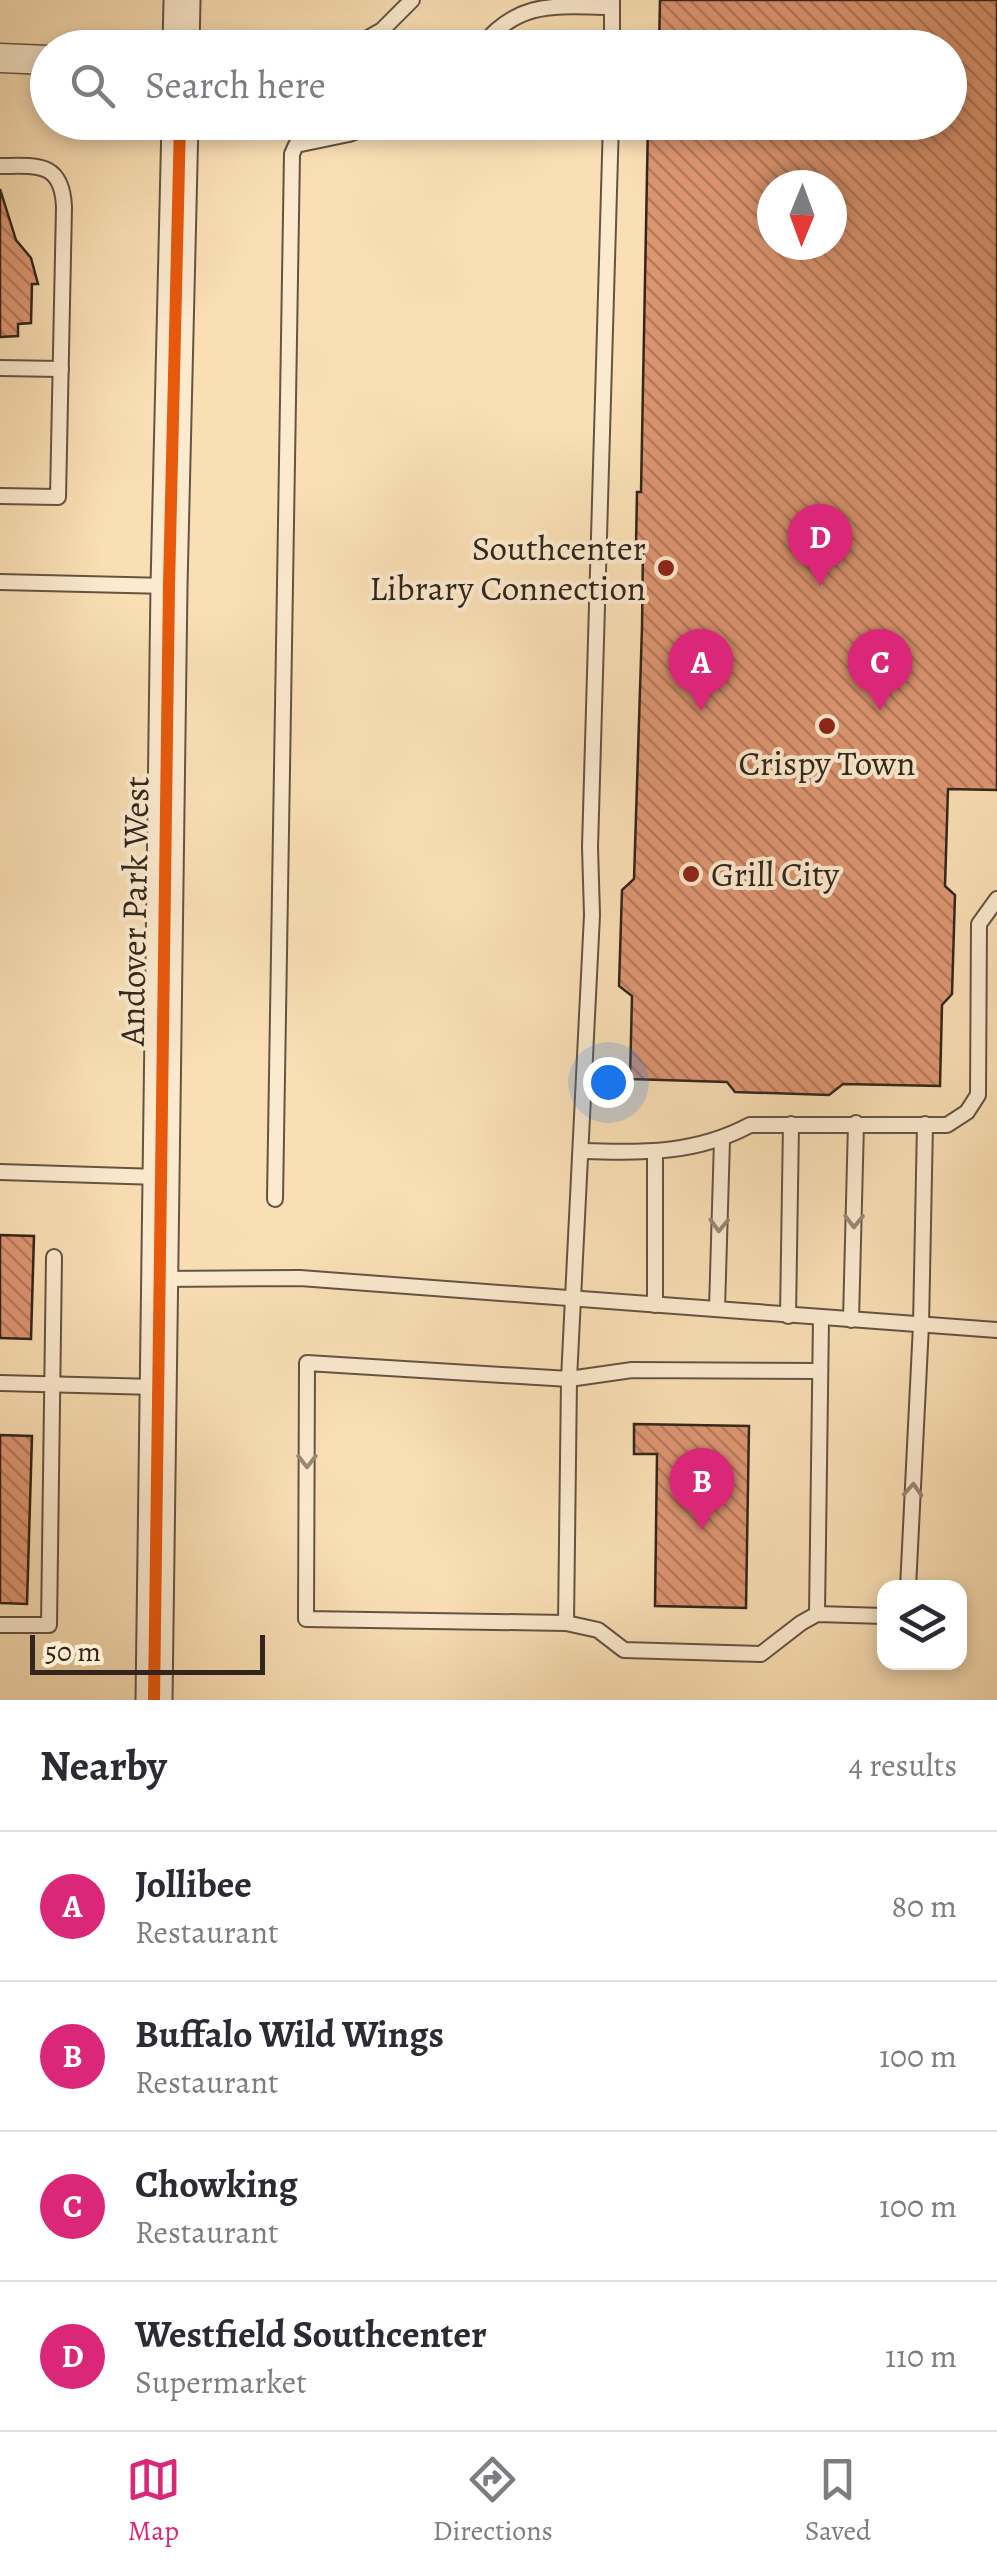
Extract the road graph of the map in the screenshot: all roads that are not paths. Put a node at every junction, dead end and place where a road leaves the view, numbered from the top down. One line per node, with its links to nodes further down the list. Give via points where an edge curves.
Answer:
1 (182, 0): 4 (street)
2 (412, 0): 5 (lane)
3 (612, 4): 6 (lane, via 536,6); 7 (lane)
4 (181, 30)
5 (382, 30)
6 (493, 30)
7 (612, 30)
8 (0, 58): 9 (street)
9 (30, 59)
10 (180, 140): 18 (street, Andover Park West)
11 (320, 140): 28 (lane, via 296,145 292,154)
12 (611, 140): 24 (lane)
13 (0, 166): 15 (lane, via 41,166 63,187)
14 (0, 368): 15 (lane)
15 (61, 369): 16 (lane, via 58,497)
16 (0, 496)
17 (0, 582): 18 (lane)
18 (168, 586): 27 (street, Andover Park West)
19 (997, 899): 22 (lane, via 979,924 978,1095 947,1125)
20 (856, 1123): 21 (lane); 22 (lane); 36 (lane, one-way to 36)
21 (790, 1124): 23 (lane, via 750,1124); 34 (lane)
22 (925, 1124): 37 (lane)
23 (722, 1140): 25 (lane); 33 (lane, one-way to 33)
24 (583, 1151): 25 (lane); 31 (lane)
25 (654, 1152): 32 (lane)
26 (0, 1172): 27 (lane)
27 (160, 1177): 30 (street, Andover Park West)
28 (274, 1199)
29 (54, 1257): 42 (lane)
30 (158, 1280): 31 (lane, via 300,1278); 43 (street, Andover Park West)
31 (573, 1300): 32 (lane); 40 (lane)
32 (656, 1305): 33 (lane)
33 (717, 1309): 34 (lane)
34 (788, 1316): 35 (lane)
35 (821, 1319): 36 (lane); 39 (lane)
36 (852, 1320): 37 (lane)
37 (922, 1325): 38 (lane); 44 (lane, one-way to 37)
38 (997, 1330)
39 (818, 1371): 40 (lane, via 632,1370); 45 (lane)
40 (570, 1379): 47 (lane); 47 (lane, one-way to 47, via 307,1363 306,1619)
41 (0, 1383): 42 (lane)
42 (52, 1384): 43 (lane); 48 (lane, via 50,1625)
43 (156, 1387): 49 (street, Andover Park West)
44 (908, 1580)
45 (817, 1614): 46 (lane); 47 (lane, via 761,1654 624,1650 598,1630)
46 (877, 1616)
47 (566, 1623)
48 (0, 1625)
49 (154, 1700)

